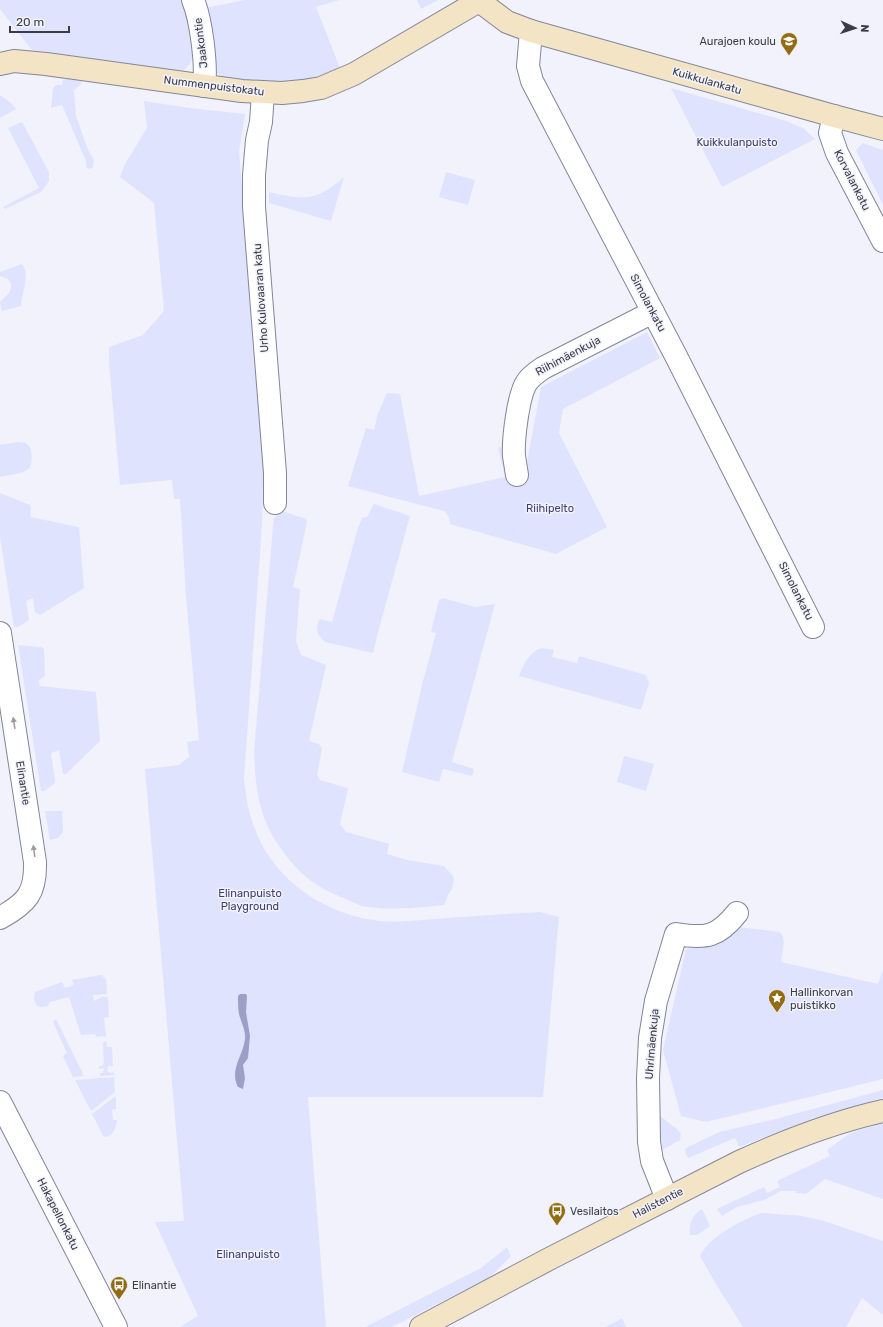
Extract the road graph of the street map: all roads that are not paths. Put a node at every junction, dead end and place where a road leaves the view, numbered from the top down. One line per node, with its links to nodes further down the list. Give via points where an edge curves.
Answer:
1 (193, 0): 5 (street, Jaakontie, via 199,21)
2 (478, 0): 3 (street, via 507,22); 6 (street, Nummenpuistokatu, via 338,82 303,91)
3 (531, 31): 7 (street, Kuikkulankatu); 10 (street, Simolankatu, via 528,66 532,81)
4 (0, 64): 5 (street, Nummenpuistokatu, via 40,63)
5 (204, 86): 6 (street, Nummenpuistokatu)
6 (264, 93): 12 (street, Urho Kulovaaran katu, via 257,140 254,207)
7 (834, 116): 8 (street, Kuikkulankatu); 9 (street, Korvalankatu, via 830,133 837,153)
8 (883, 129)
9 (883, 241)
10 (653, 312): 11 (street, Riihimäenkuja, via 532,375 522,393 518,416 514,451); 13 (street, Simolankatu)
11 (517, 475)
12 (275, 503)
13 (813, 626)
14 (0, 633): 16 (street, Elinantie, one-way to 14, via 21,904 32,890 36,873)
15 (737, 913): 19 (street, Uhrimäenkuja, via 722,930 714,934 693,937 676,934 656,1001 650,1038 649,1142 652,1161)
16 (0, 918)
17 (0, 1102): 20 (street, Hakapellonkatu)
18 (883, 1111): 19 (street, Halistentie, via 819,1130 760,1153)
19 (667, 1199): 21 (street, Halistentie)
20 (116, 1327)
21 (421, 1327)

